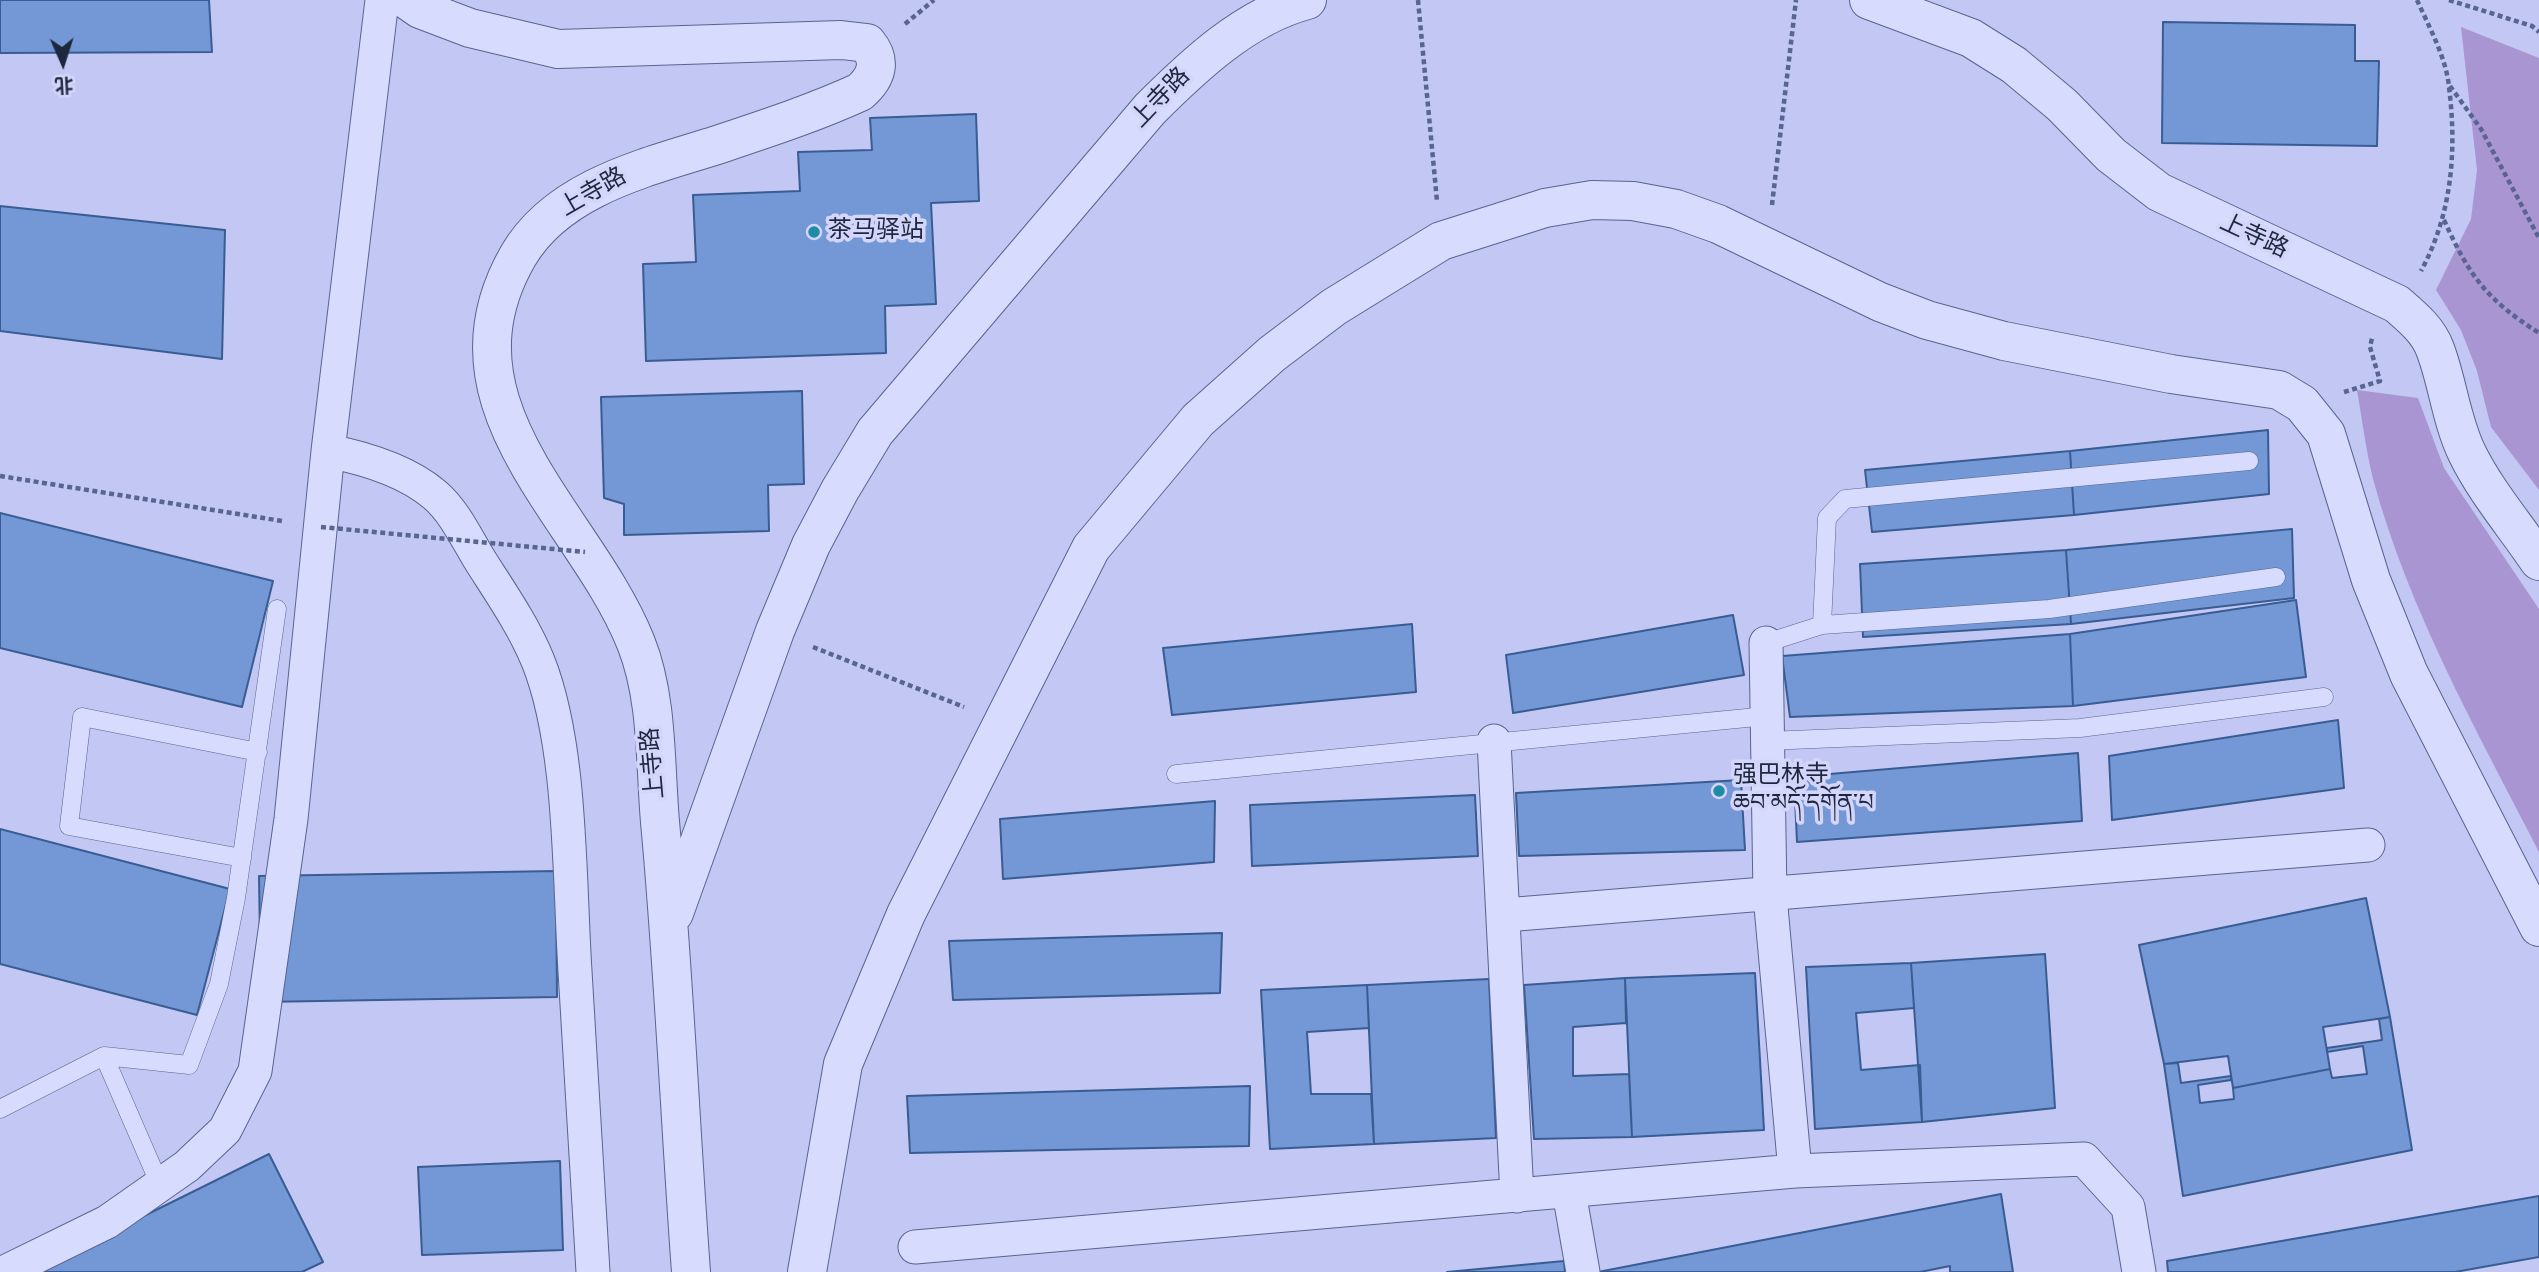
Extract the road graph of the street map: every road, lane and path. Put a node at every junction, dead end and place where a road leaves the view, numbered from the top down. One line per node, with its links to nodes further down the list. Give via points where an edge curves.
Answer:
1 (382, 0): 18 (street)
2 (407, 0): 22 (street, 上寺路, via 470,28 558,49 841,40 867,43 876,54 876,68 860,92 627,173 574,201 544,225 520,253 501,292 493,332 500,404 528,465)
3 (1307, 0): 27 (street, 上寺路, via 1277,12 1193,66 1150,109 932,363 875,432 840,489)
4 (1418, 0): 13 (path)
5 (1796, 0): 14 (path)
6 (1869, 0): 15 (street, 上寺路, via 1971,38 2014,65 2063,105 2111,155 2160,192)
7 (2417, 0): 10 (path)
8 (2449, 0): 9 (path)
9 (2539, 32)
10 (2449, 85): 12 (path, via 2481,129); 15 (path, via 2452,168 2437,241 2416,280)
11 (2444, 220): 16 (path, via 2470,274 2495,303)
12 (2539, 238)
13 (1441, 240): 14 (street, via 1545,208 1592,200 1633,201 1687,213); 30 (street, via 1334,307 1198,420 1091,548)
14 (1767, 247): 17 (street, via 1880,302 1978,334 2171,374 2278,390 2302,404)
15 (2387, 300): 17 (path, via 2371,347 2380,381 2324,398); 23 (street, 上寺路, via 2419,323 2435,348 2466,451 2481,481)
16 (2539, 334)
17 (2326, 434): 40 (street, via 2371,580 2409,674)
18 (328, 451): 21 (street); 49 (street, via 360,457 435,495 516,615 550,698 566,830)
19 (2249, 461): 26 (lane, via 1845,499 1827,518)
20 (0, 476): 21 (path)
21 (307, 525): 22 (path, bridge); 44 (street, via 291,819 255,1071 225,1130)
22 (584, 552): 39 (street, 上寺路, via 622,613 646,671)
23 (2539, 561)
24 (2276, 577): 26 (lane, via 2049,609)
25 (277, 610): 33 (lane)
26 (1822, 625): 28 (lane)
27 (775, 631): 30 (path); 39 (street, 上寺路)
28 (1766, 643): 31 (street)
29 (2324, 697): 31 (lane, via 2080,728)
30 (1004, 723): 51 (street, via 906,914 843,1064)
31 (1767, 729): 32 (lane); 37 (street)
32 (1494, 741): 34 (lane); 38 (street)
33 (258, 752): 36 (lane); 36 (lane, via 82,717 69,826)
34 (1177, 774)
35 (2368, 845): 37 (street)
36 (242, 858): 41 (lane, via 219,984 189,1065)
37 (1770, 896): 38 (street); 43 (street)
38 (1505, 915): 46 (street)
39 (670, 925): 50 (street, 上寺路)
40 (2539, 927)
41 (104, 1056): 42 (lane); 44 (lane)
42 (0, 1109)
43 (1795, 1171): 45 (street); 53 (street, via 2084,1159 2127,1207)
44 (160, 1185): 48 (street, via 107,1222)
45 (1569, 1192): 46 (street); 52 (street)
46 (1517, 1196): 47 (street)
47 (915, 1247)
48 (5, 1272)
49 (593, 1272)
50 (691, 1272)
51 (807, 1272)
52 (1583, 1272)
53 (2139, 1272)

